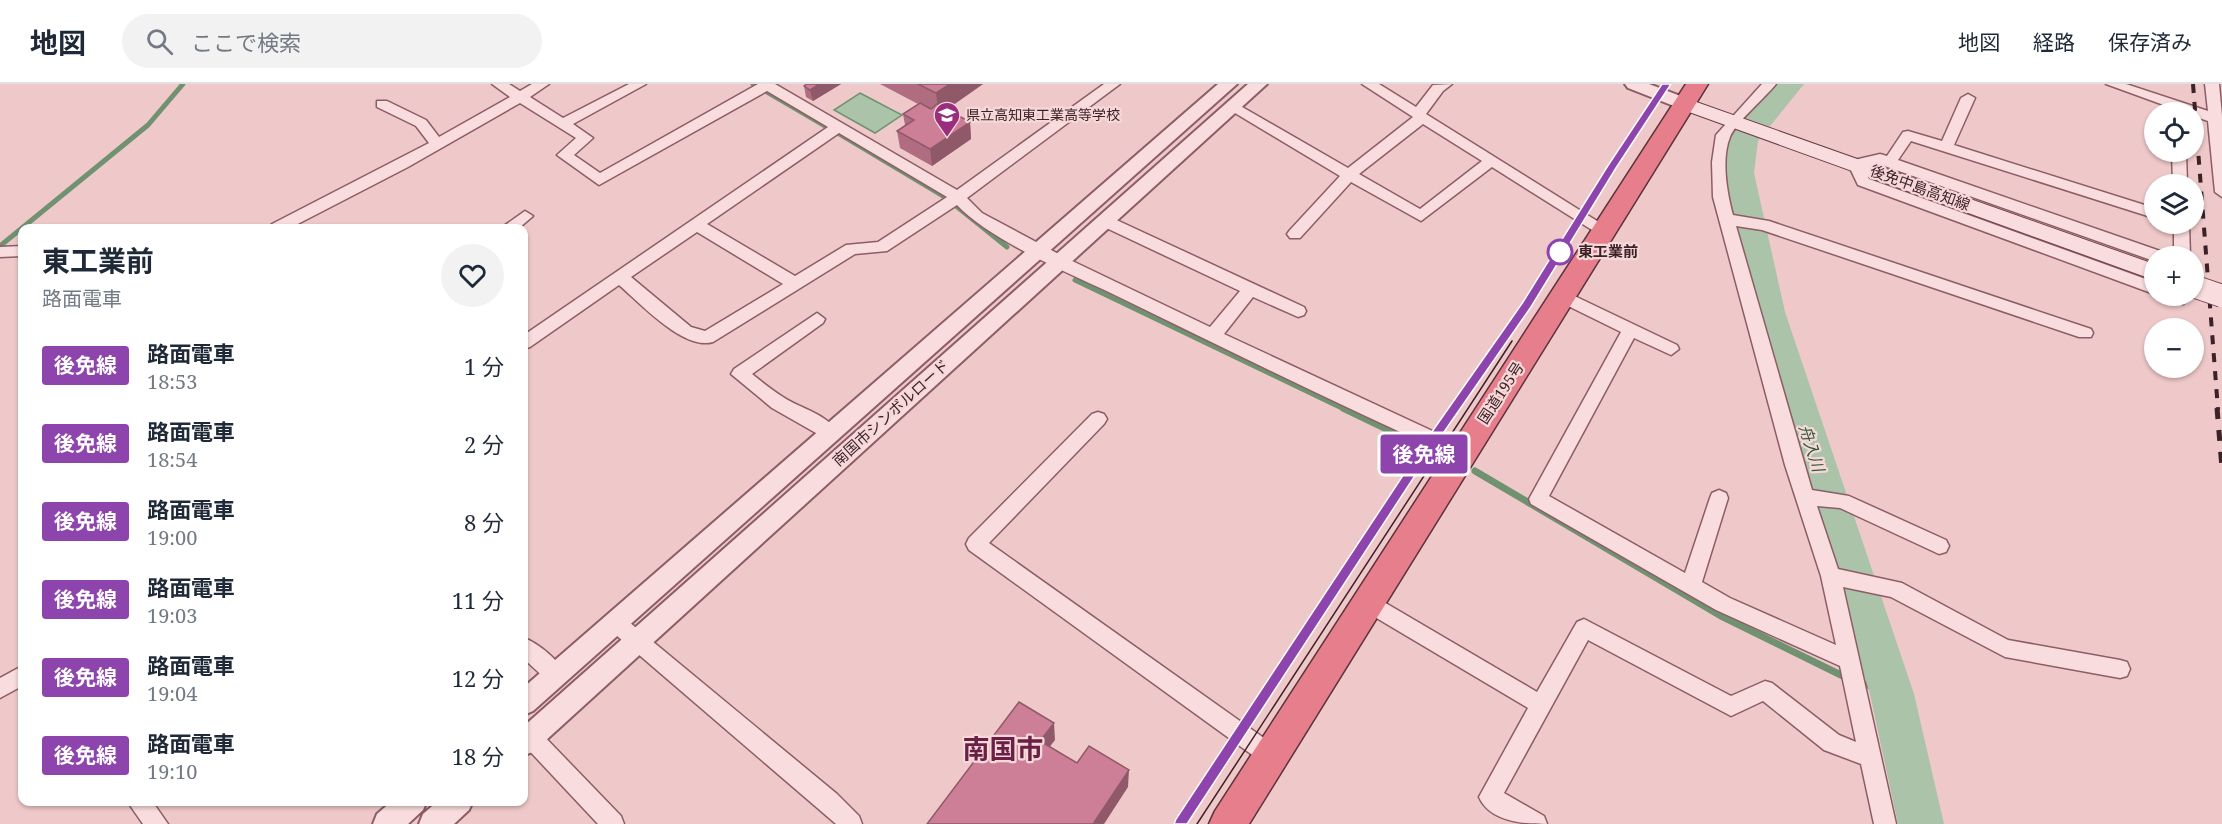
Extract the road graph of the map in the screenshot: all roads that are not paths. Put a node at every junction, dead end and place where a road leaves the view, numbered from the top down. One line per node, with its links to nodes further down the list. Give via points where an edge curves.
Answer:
1 (499, 84): 15 (street)
2 (542, 84): 15 (street)
3 (639, 84): 22 (street)
4 (1113, 84): 32 (street)
5 (1228, 84): 44 (street, 南国市シンボルロード)
6 (1258, 84): 19 (street, 南国市シンボルロード)
7 (1369, 84): 20 (street)
8 (1444, 84): 20 (street)
9 (1634, 84): 14 (street)
10 (1768, 84): 23 (street)
11 (2113, 84): 17 (street)
12 (2212, 84): 21 (street)
13 (766, 85): 22 (street, via 599,180 564,155 586,138); 24 (street)
14 (1691, 94): 23 (main road, 後免中島高知線); 42 (highway, 国道195号)
15 (519, 97): 22 (street); 25 (street)
16 (1968, 98): 26 (street)
17 (2158, 102)
18 (382, 104): 25 (street, via 421,123)
19 (1232, 107): 30 (street); 37 (street, 南国市シンボルロード)
20 (1420, 116): 27 (street); 30 (street)
21 (2218, 120): 31 (street)
22 (562, 124)
23 (1746, 126): 29 (main road, 後免中島高知線); 36 (street, via 1723,135 1719,162 1721,197)
24 (838, 127): 32 (street); 41 (street)
25 (437, 144): 35 (street)
26 (1946, 147): 28 (street, via 1908,135); 33 (street)
27 (1492, 160): 30 (street, via 1421,216); 42 (street)
28 (1890, 162): 29 (street, via 1880,159); 46 (street)
29 (1855, 164): 49 (main road, 後免中島高知線); 52 (street, via 1863,182)
30 (1350, 174): 43 (street)
31 (2222, 192)
32 (958, 197): 44 (street, via 977,217); 51 (street, via 881,247 852,249)
33 (2144, 210)
34 (525, 216): 40 (street)
35 (295, 217): 38 (street); 39 (street)
36 (1728, 219): 60 (street, via 1764,225); 67 (street)
37 (1105, 221): 48 (street, 南国市シンボルロード); 53 (street)
38 (284, 224)
39 (304, 224)
40 (515, 224)
41 (697, 225): 50 (street); 51 (street)
42 (1605, 231): 56 (highway, 国道195号)
43 (1295, 234)
44 (1039, 250): 48 (street); 65 (street, 南国市シンボルロード)
45 (18, 251): 47 (street)
46 (2144, 251)
47 (0, 252)
48 (1060, 262): 61 (street); 74 (street, 南国市シンボルロード)
49 (2144, 268)
50 (620, 278): 51 (street, via 685,332 707,338); 62 (street)
51 (796, 284)
52 (2144, 284)
53 (1250, 290): 57 (street); 61 (street)
54 (2204, 290): 55 (main road, bridge)
55 (2222, 296)
56 (1564, 297): 59 (street); 66 (highway, 国道195号)
57 (1298, 311)
58 (817, 319): 65 (street, via 740,374 778,403)
59 (1631, 329): 63 (street); 71 (street, via 1538,498)
60 (2085, 333)
61 (1212, 337): 66 (street)
62 (528, 340)
63 (1671, 349)
64 (1098, 419): 85 (street, via 976,544)
65 (830, 434): 73 (street, 南国市シンボルロード)
66 (1463, 453): 72 (highway, 国道195号)
67 (1805, 497): 69 (street, via 1842,501); 70 (street)
68 (1719, 498): 71 (street)
69 (1939, 546)
70 (1831, 576): 76 (street); 77 (street, via 1895,589 2005,648)
71 (1691, 586): 76 (street)
72 (1370, 604): 82 (street); 85 (highway, 国道195号)
73 (616, 622): 74 (street); 78 (street, 南国市シンボルロード)
74 (637, 641): 83 (street, 南国市シンボルロード); 94 (street)
75 (528, 650): 78 (street)
76 (1849, 660): 86 (street)
77 (2120, 669)
78 (556, 675): 81 (street, 南国市シンボルロード)
79 (18, 678): 80 (street)
80 (0, 689)
81 (528, 700)
82 (1541, 705): 86 (street, via 1584,628 1731,706 1765,690 1833,743); 96 (street, via 1490,797)
83 (528, 739)
84 (528, 741): 93 (street)
85 (1270, 755): 95 (highway, 国道195号)
86 (1871, 757): 97 (street)
87 (141, 806): 90 (street)
88 (407, 806): 91 (street)
89 (453, 806): 92 (street)
90 (152, 822)
91 (387, 824)
92 (433, 824)
93 (613, 824)
94 (851, 824)
95 (1228, 824)
96 (1536, 824)
97 (1885, 824)

